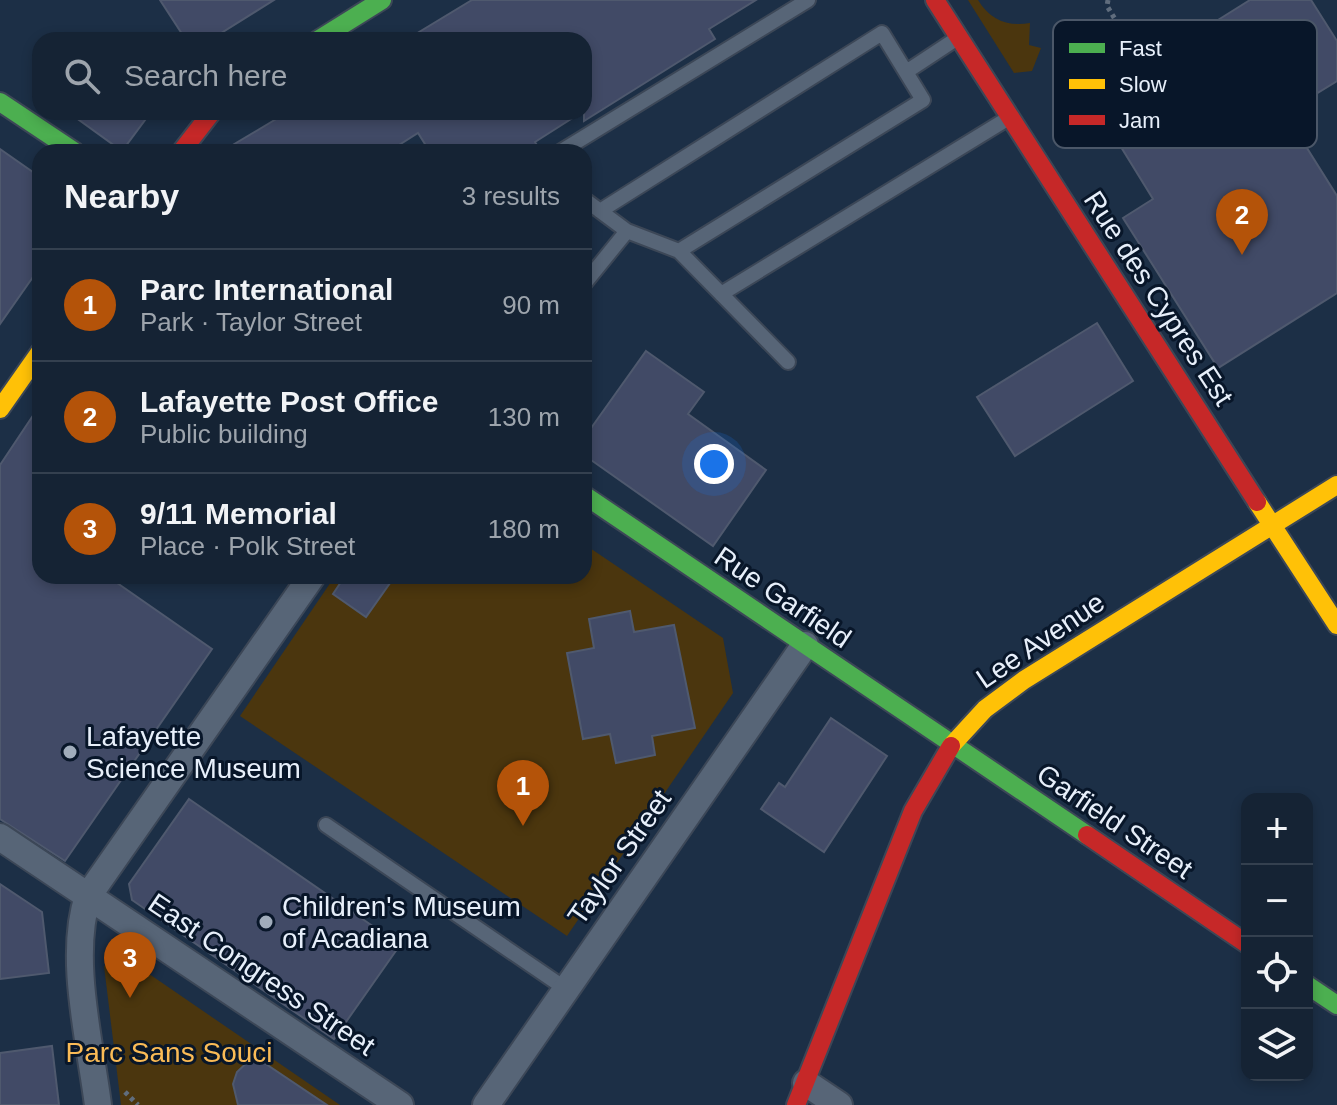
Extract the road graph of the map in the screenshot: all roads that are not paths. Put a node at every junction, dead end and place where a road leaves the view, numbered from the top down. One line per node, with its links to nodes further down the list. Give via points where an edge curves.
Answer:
1 (382, 0): 4 (street)
2 (808, 0): 12 (lane)
3 (935, 0): 5 (street, Rue des Cypres Est)
4 (331, 32)
5 (958, 37): 6 (lane); 8 (street, Rue des Cypres Est)
6 (906, 72): 14 (lane, via 882,33); 16 (lane, via 923,100)
7 (0, 102): 10 (street)
8 (1008, 119): 18 (lane); 24 (street, Rue des Cypres Est)
9 (206, 120): 11 (street)
10 (63, 144)
11 (187, 144)
12 (573, 144)
13 (592, 205): 14 (lane)
14 (600, 211): 15 (lane)
15 (627, 231): 16 (lane); 17 (lane)
16 (679, 251): 18 (lane)
17 (592, 274)
18 (721, 294): 19 (lane)
19 (788, 362)
20 (32, 363): 21 (street)
21 (0, 409)
22 (1337, 485): 24 (street, Lee Avenue)
23 (592, 500): 27 (street, Rue Garfield)
24 (1273, 524): 26 (street, Rue des Cypres Est); 28 (street, Lee Avenue, via 1024,680 985,709)
25 (306, 584): 31 (street)
26 (1337, 625)
27 (805, 645): 28 (street, Rue Garfield); 33 (street, Taylor Street)
28 (952, 744): 32 (street, Garfield Street); 36 (street, Lee Avenue, via 913,811)
29 (326, 825): 33 (lane)
30 (0, 837): 31 (street, East Congress Street)
31 (88, 896): 37 (street, via 79,923 80,954); 38 (street, East Congress Street)
32 (1241, 940)
33 (566, 989): 39 (street, Taylor Street)
34 (1313, 989): 35 (street)
35 (1337, 1005)
36 (801, 1094): 40 (street)
37 (98, 1105)
38 (400, 1105)
39 (486, 1105)
40 (839, 1105)

